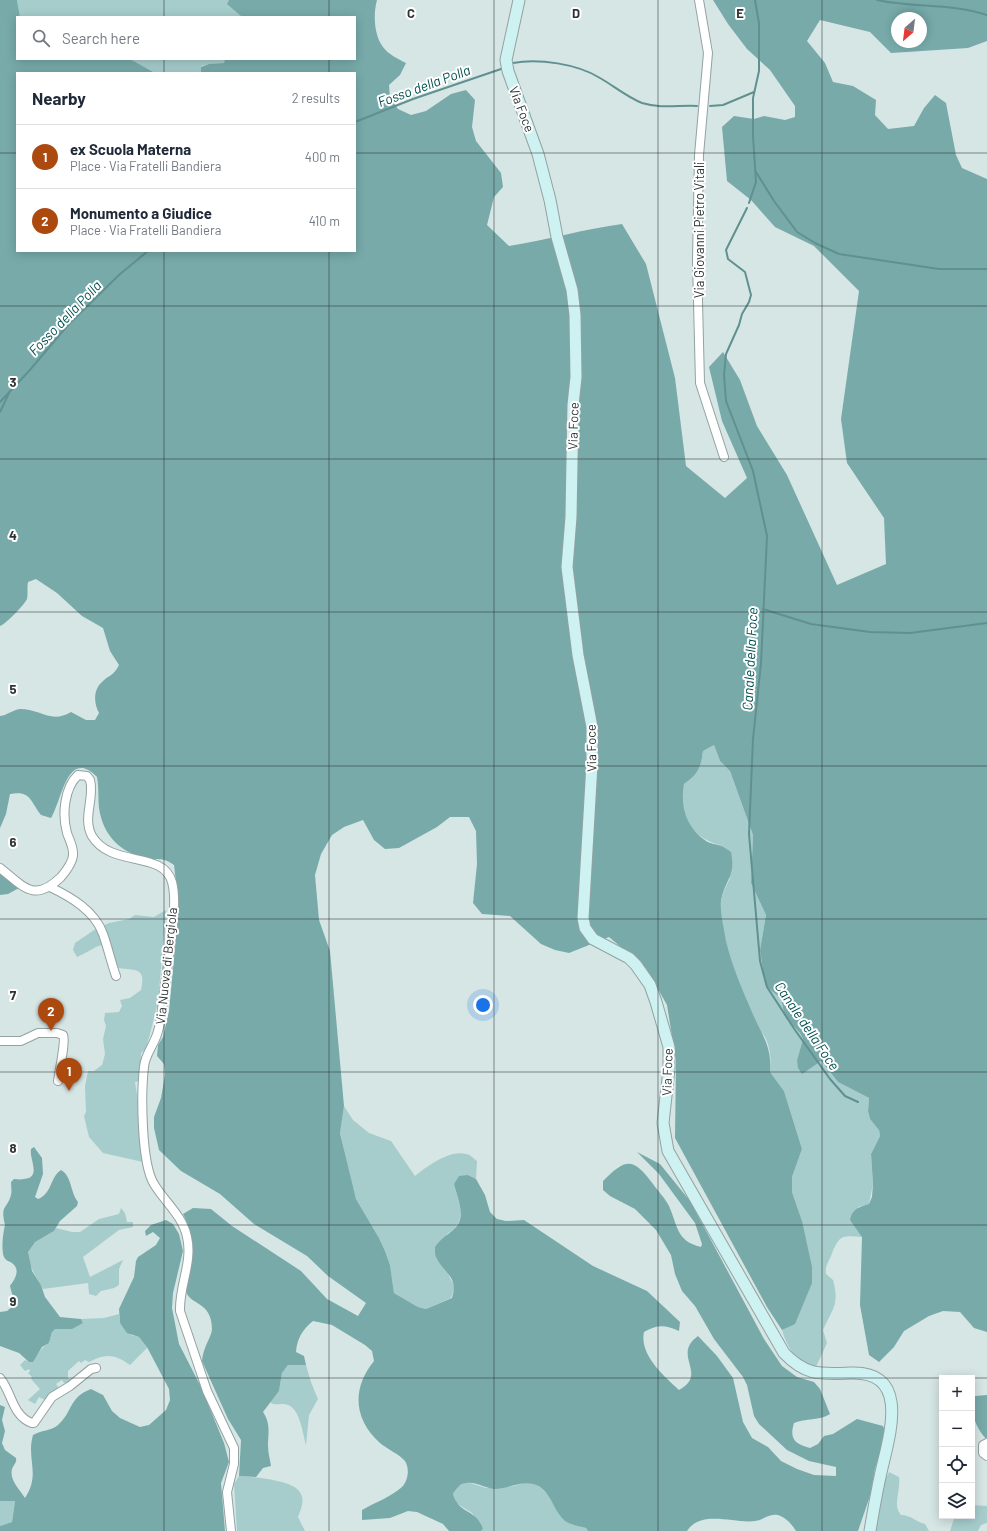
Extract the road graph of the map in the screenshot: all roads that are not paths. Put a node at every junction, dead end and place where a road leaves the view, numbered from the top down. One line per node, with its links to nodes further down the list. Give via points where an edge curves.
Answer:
1 (519, 0): 14 (main road, Via Foce, via 506,60 538,154 558,244 572,290 575,315 576,377 567,567 578,655 592,727 589,828 582,907 585,928 592,939 636,964 650,985 669,1047 669,1076 663,1123 668,1151 776,1341 793,1363 809,1372 865,1374 876,1378 889,1394 893,1408 892,1427)
2 (699, 0): 3 (street, Via Giovanni Pietro Vitali, via 708,53 699,155 697,260 700,383)
3 (724, 457)
4 (0, 868): 5 (street, via 35,892)
5 (50, 887): 6 (street, via 81,905 98,924); 13 (street, Via Nuova di Bergiola, via 64,874 72,861 65,812 69,788 78,775 87,776 92,787 88,819 89,828 96,840 120,856 162,866 172,883 172,932 158,1032 144,1066 146,1157 153,1183 180,1219 187,1236 189,1252 180,1311 207,1391 234,1448 234,1464 227,1492)
6 (116, 976)
7 (0, 1041): 8 (street, via 21,1041 38,1033 62,1035 65,1041)
8 (58, 1081)
9 (96, 1368): 10 (street, via 52,1397 34,1423 28,1422 13,1405 10,1394)
10 (0, 1378)
11 (987, 1443): 12 (street, via 983,1445 983,1453)
12 (987, 1456)
13 (231, 1531)
14 (870, 1531)

